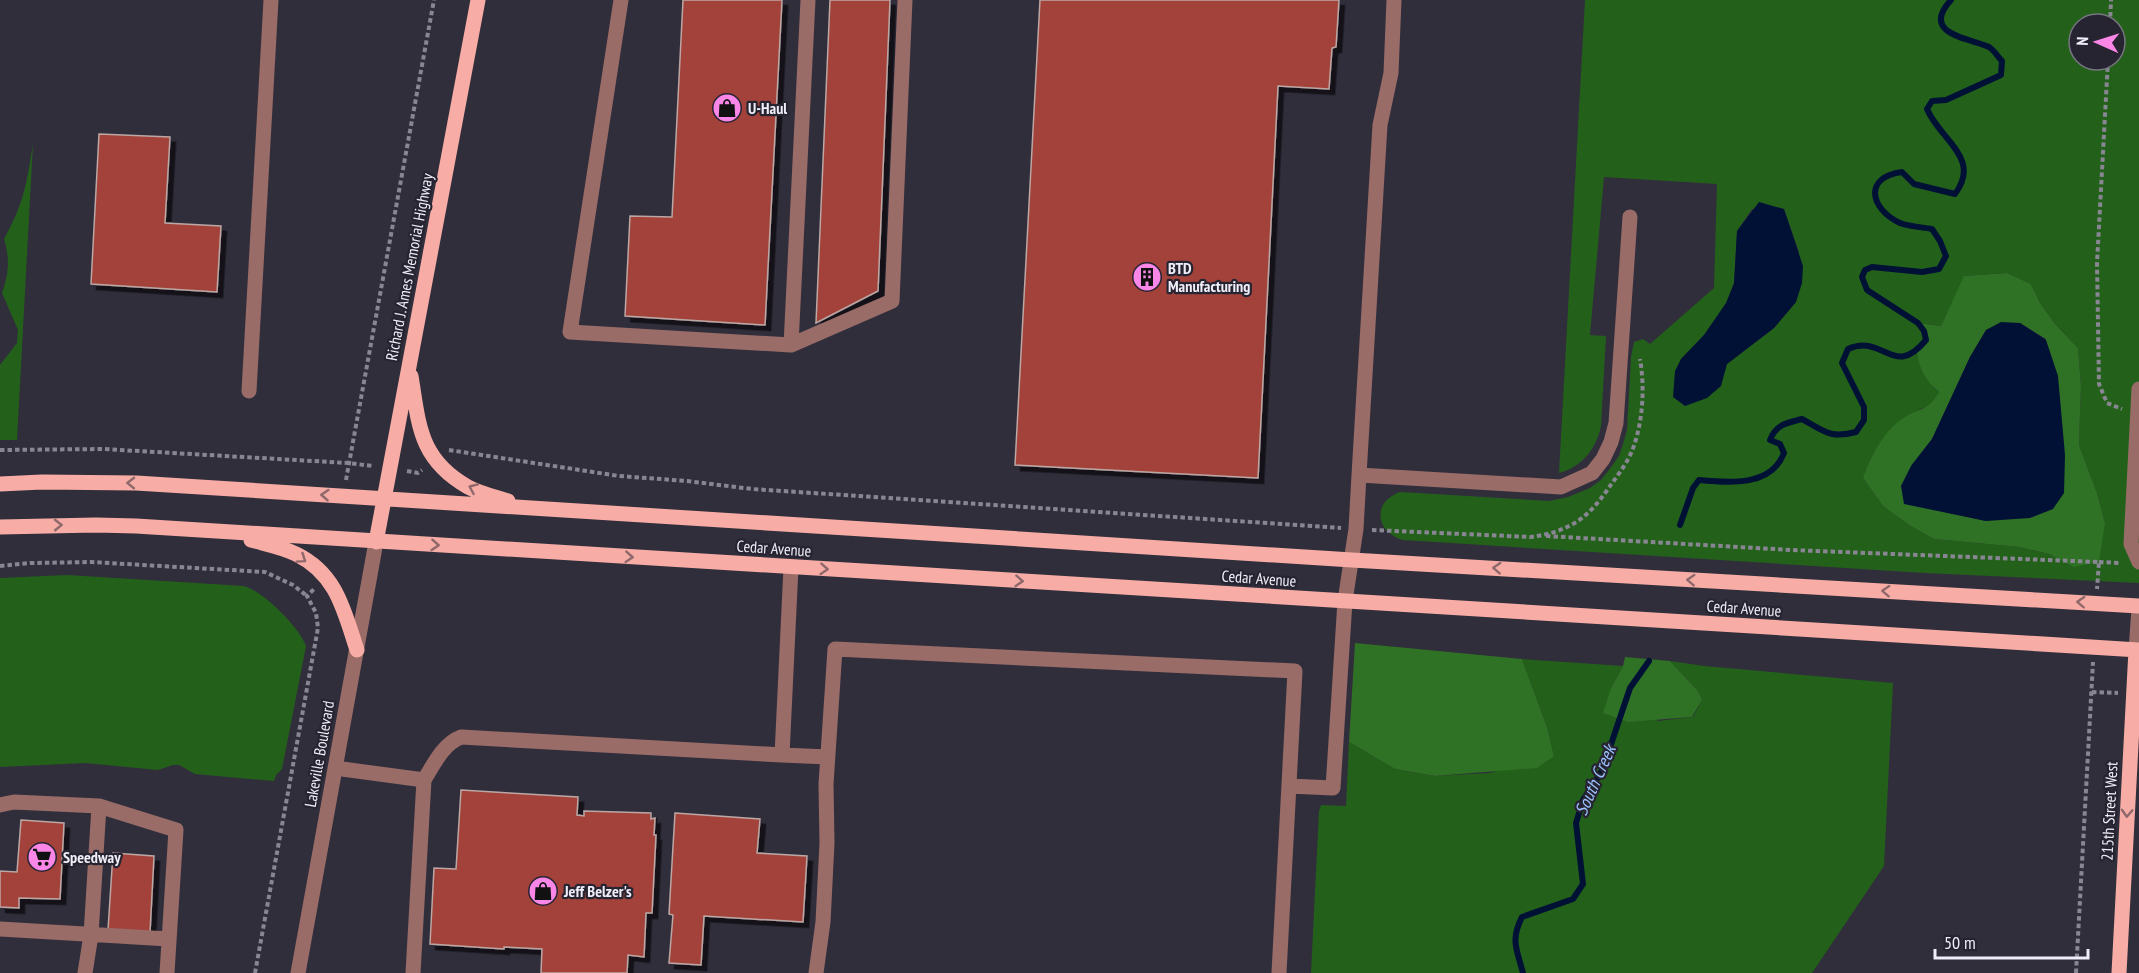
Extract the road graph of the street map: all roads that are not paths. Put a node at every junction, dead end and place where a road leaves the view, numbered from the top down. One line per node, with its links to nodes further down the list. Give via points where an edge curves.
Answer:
1 (271, 0): 11 (street)
2 (478, 0): 9 (main road, Richard J. Ames Memorial Highway)
3 (621, 0): 8 (street, via 570,332)
4 (808, 0): 8 (street)
5 (905, 0): 8 (street, via 892,301)
6 (1394, 0): 13 (street, via 1391,73 1380,125)
7 (1630, 217): 13 (street, via 1616,423 1611,442 1592,473 1561,487)
8 (791, 345)
9 (409, 364): 15 (main road, Richard J. Ames Memorial Highway); 16 (main road, one-way to 9, via 469,488 434,460 423,440)
10 (2139, 389): 12 (street)
11 (249, 391)
12 (2138, 408): 21 (street, via 2131,544)
13 (1359, 475): 20 (street)
14 (0, 484): 15 (main road, Cedar Avenue, one-way to 14, via 136,483)
15 (384, 498): 16 (main road, Cedar Avenue); 19 (main road, Richard J. Ames Memorial Highway)
16 (527, 508): 20 (main road, Cedar Avenue)
17 (0, 527): 18 (main road, one-way to 18, via 96,525)
18 (228, 532): 19 (main road, Cedar Avenue); 25 (main road, one-way to 25, via 297,554 327,577 340,600)
19 (376, 542): 22 (main road, Cedar Avenue, one-way to 22); 25 (street, Lakeville Boulevard)
20 (1352, 560): 23 (street); 24 (main road, Cedar Avenue, one-way to 20)
21 (2139, 562)
22 (791, 567): 23 (main road, Cedar Avenue, one-way to 23); 27 (street)
23 (1345, 601): 26 (main road, Cedar Avenue); 31 (street, via 1333,788)
24 (2139, 607): 26 (street)
25 (357, 650): 29 (street, Lakeville Boulevard)
26 (2137, 650): 43 (main road, 215th Street West, one-way to 43)
27 (782, 755): 28 (street); 30 (street, via 461,738 445,748)
28 (828, 757): 31 (street, via 835,649 1295,671); 41 (street, via 826,872)
29 (335, 768): 30 (street); 39 (street, Lakeville Boulevard)
30 (424, 780): 40 (street)
31 (1289, 786): 42 (street)
32 (0, 806): 33 (street, via 14,802)
33 (99, 806): 35 (street); 36 (street, via 176,830)
34 (0, 929): 35 (street)
35 (91, 935): 36 (street); 37 (street)
36 (169, 939): 38 (street)
37 (85, 973)
38 (167, 973)
39 (298, 973)
40 (412, 973)
41 (816, 973)
42 (1279, 973)
43 (2119, 973)

